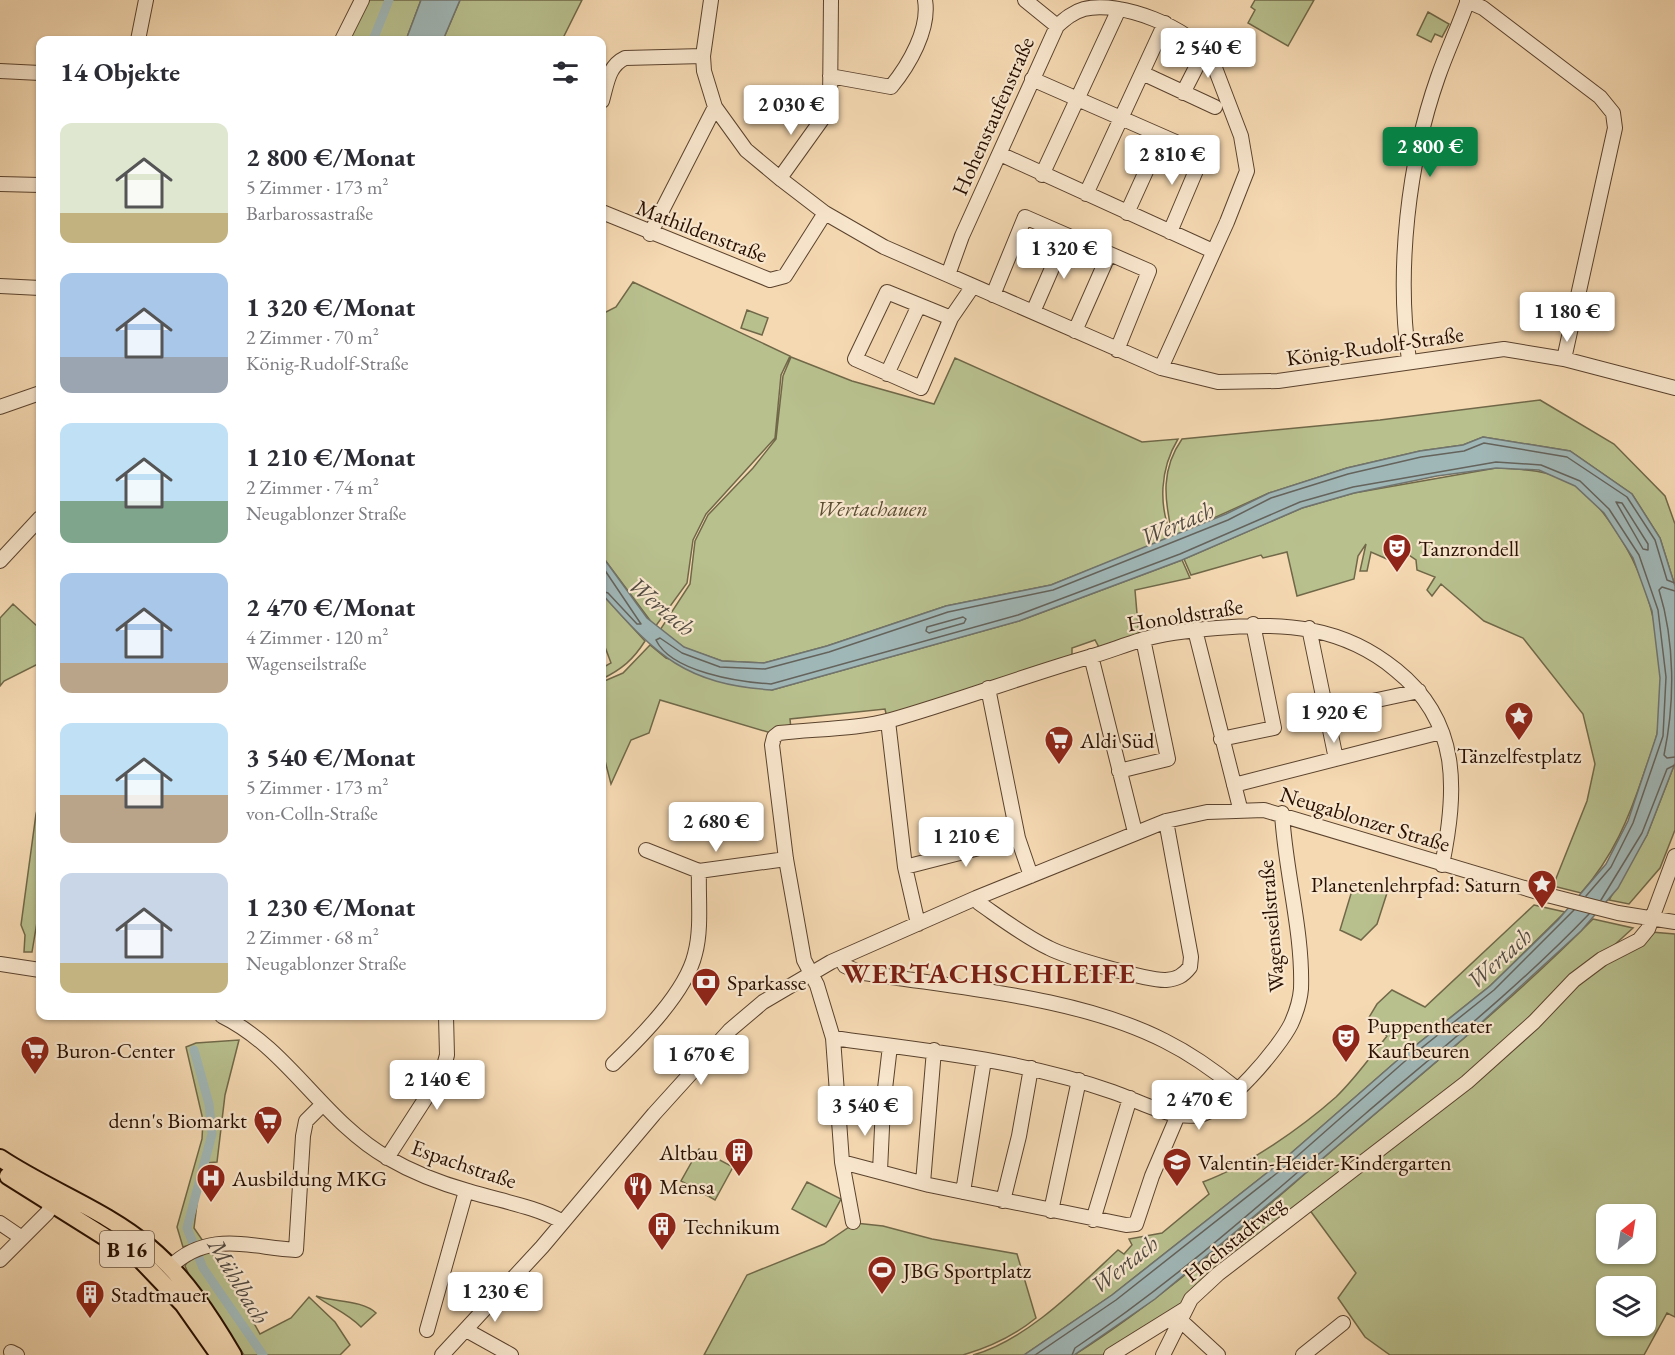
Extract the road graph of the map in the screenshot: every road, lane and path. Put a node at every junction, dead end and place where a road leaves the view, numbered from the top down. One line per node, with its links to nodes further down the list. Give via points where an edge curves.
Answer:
1 (146, 0): 12 (street)
2 (363, 0): 13 (street)
3 (711, 0): 15 (street, König-Rudolf-Straße)
4 (831, 0): 19 (street)
5 (925, 0): 19 (street, via 927,13 909,62 891,87)
6 (1025, 0): 11 (street)
7 (1467, 1): 52 (street, via 1483,8 1600,97 1613,113 1615,128); 53 (street, via 1432,96 1410,198 1403,260 1404,329)
8 (1093, 4): 9 (street, Hohenstaufenstraße); 11 (street, Hohenstaufenstraße)
9 (1119, 9): 10 (street, Hohenstaufenstraße); 23 (street)
10 (1165, 23): 14 (street, Hohenstaufenstraße); 18 (street)
11 (1056, 26): 20 (street, Hohenstaufenstraße)
12 (139, 36)
13 (344, 36)
14 (1205, 50): 22 (street); 40 (street, Hohenstaufenstraße, via 1241,136 1247,171)
15 (703, 57): 21 (street, via 625,58 611,70); 24 (street, König-Rudolf-Straße)
16 (0, 71): 17 (street)
17 (36, 73)
18 (1142, 74): 22 (street); 26 (street)
19 (830, 76): 30 (street, via 828,111)
20 (1032, 79): 23 (street); 28 (street, Hohenstaufenstraße)
21 (606, 87)
22 (1183, 93): 25 (street)
23 (1078, 99): 26 (street); 29 (street)
24 (715, 107): 30 (street, König-Rudolf-Straße, via 746,150); 38 (street)
25 (1215, 107)
26 (1122, 118): 27 (street); 33 (street)
27 (1162, 136): 35 (street); 37 (street, via 1203,154)
28 (1000, 154): 29 (street); 42 (street, Hohenstaufenstraße)
29 (1042, 175): 33 (street)
30 (780, 178): 34 (street, König-Rudolf-Straße)
31 (0, 184): 32 (street)
32 (36, 185)
33 (1086, 194): 35 (street)
34 (825, 213): 38 (street, Mathildenstraße, via 778,280); 42 (street, König-Rudolf-Straße, via 884,247)
35 (1127, 213): 37 (street)
36 (606, 214): 38 (street, Mathildenstraße)
37 (1170, 232): 40 (street)
38 (651, 234)
39 (1066, 236): 41 (street); 46 (street, via 1025,217); 48 (street)
40 (1213, 251): 54 (street, Hohenstaufenstraße)
41 (1109, 254): 50 (street); 51 (street, via 1149,271)
42 (948, 275): 44 (street, König-Rudolf-Straße)
43 (0, 286): 45 (street)
44 (973, 286): 46 (street, König-Rudolf-Straße); 49 (street)
45 (36, 288)
46 (993, 295): 48 (street, König-Rudolf-Straße)
47 (919, 305): 49 (street); 55 (street); 55 (street, via 887,292 855,359)
48 (1033, 312): 50 (street, König-Rudolf-Straße)
49 (951, 318): 55 (street, via 921,387)
50 (1075, 331): 51 (street, König-Rudolf-Straße)
51 (1118, 350): 54 (street, König-Rudolf-Straße)
52 (1564, 359): 53 (street, König-Rudolf-Straße, via 1504,349); 56 (street, König-Rudolf-Straße)
53 (1409, 360): 54 (street, König-Rudolf-Straße, via 1278,381 1218,382)
54 (1161, 368)
55 (887, 375)
56 (1675, 388)
57 (36, 394): 58 (street)
58 (0, 407)
59 (36, 522): 60 (street)
60 (0, 561)
61 (1253, 624): 62 (street, Honoldstraße); 63 (street, Honoldstraße); 71 (street, via 1274,728)
62 (1309, 628): 67 (street, Honoldstraße, via 1358,645 1389,664); 68 (street)
63 (1195, 630): 64 (street, Honoldstraße); 71 (street)
64 (1143, 639): 65 (street, Honoldstraße); 73 (street, via 1168,759)
65 (1091, 656): 66 (street, Honoldstraße); 73 (street)
66 (987, 688): 69 (street, Honoldstraße); 79 (street)
67 (1419, 691): 68 (street); 70 (street, Honoldstraße)
68 (1326, 711): 72 (street)
69 (888, 721): 82 (street, Honoldstraße, via 779,733 772,740); 84 (street)
70 (1441, 732): 72 (street); 83 (street, Honoldstraße, via 1452,778 1451,821)
71 (1221, 739): 74 (street)
72 (1336, 759): 74 (street)
73 (1119, 771): 78 (street)
74 (1234, 785): 75 (street)
75 (1240, 808): 76 (street, Neugablonzer Straße); 77 (street, Neugablonzer Straße)
76 (1282, 813): 83 (street, Neugablonzer Straße); 104 (street, Wagenseilstraße, via 1299,962 1299,997 1290,1026)
77 (1166, 821): 78 (street, Neugablonzer Straße); 87 (street, via 1191,957 1189,969 1177,978 1163,980 1051,949 1020,932)
78 (1135, 832): 86 (street, Neugablonzer Straße)
79 (1018, 838): 84 (street); 86 (street)
80 (646, 850): 85 (street)
81 (1675, 856): 88 (street, Hochstadtweg)
82 (786, 859): 85 (street); 94 (street, via 804,960)
83 (1442, 865): 88 (street, Neugablonzer Straße, via 1618,914)
84 (905, 867): 90 (street)
85 (699, 871): 101 (street, via 698,941 689,970 660,1015)
86 (1031, 876): 87 (street, Neugablonzer Straße)
87 (976, 898): 90 (street, Neugablonzer Straße)
88 (1651, 919): 89 (street, Neugablonzer Straße); 126 (street, Hochstadtweg, via 1639,940 1602,959 1574,980 1467,1082 1218,1274 1191,1299)
89 (1675, 922)
90 (918, 924): 91 (street, Neugablonzer Straße)
91 (841, 958): 94 (street, Neugablonzer Straße); 104 (street, via 845,966 859,972 1091,1013 1164,1041)
92 (0, 964): 93 (street)
93 (36, 969)
94 (811, 972): 97 (street); 120 (street, Neugablonzer Straße, via 763,1002 730,1030)
95 (228, 1020): 106 (street, Espachstraße, via 269,1047)
96 (446, 1020): 109 (street, via 447,1055 442,1073)
97 (833, 1038): 98 (street); 110 (street)
98 (890, 1046): 99 (street); 112 (street)
99 (934, 1050): 100 (street); 113 (street)
100 (984, 1060): 102 (street); 115 (street)
101 (613, 1064)
102 (1031, 1068): 103 (street); 117 (street)
103 (1079, 1080): 105 (street); 118 (street)
104 (1237, 1089): 107 (street, Wagenseilstraße, via 1215,1111 1199,1116)
105 (1130, 1098): 107 (street); 119 (street)
106 (323, 1104): 109 (street, Espachstraße); 125 (street, via 306,1121 303,1136 296,1250 225,1243 207,1245 188,1252)
107 (1178, 1115): 119 (street, via 1136,1224)
108 (0, 1158): 116 (main road, B 16)
109 (387, 1158): 114 (street, Espachstraße)
110 (842, 1162): 112 (street); 121 (street)
111 (0, 1170): 116 (main road, B 16)
112 (879, 1171): 113 (street)
113 (923, 1183): 115 (street)
114 (466, 1191): 120 (street, Espachstraße, via 542,1212); 128 (street)
115 (963, 1192): 117 (street)
116 (56, 1199): 123 (street); 125 (main road, B 16, via 130,1233); 130 (main road, B 16, via 140,1259 183,1304)
117 (1003, 1201): 118 (street)
118 (1051, 1211): 119 (street)
119 (1093, 1220)
120 (563, 1222): 129 (street, Neugablonzer Straße)
121 (853, 1222)
122 (0, 1223): 123 (street)
123 (22, 1238): 124 (street)
124 (0, 1260)
125 (170, 1267): 131 (main road, B 16, via 195,1296)
126 (1183, 1314): 134 (street); 135 (street, Hochstadtweg); 136 (street)
127 (1343, 1323): 137 (street)
128 (427, 1330)
129 (466, 1330): 132 (street, Neugablonzer Straße); 133 (street)
130 (219, 1355)
131 (233, 1355)
132 (442, 1355)
133 (511, 1355)
134 (1111, 1355)
135 (1163, 1355)
136 (1218, 1355)
137 (1302, 1355)

